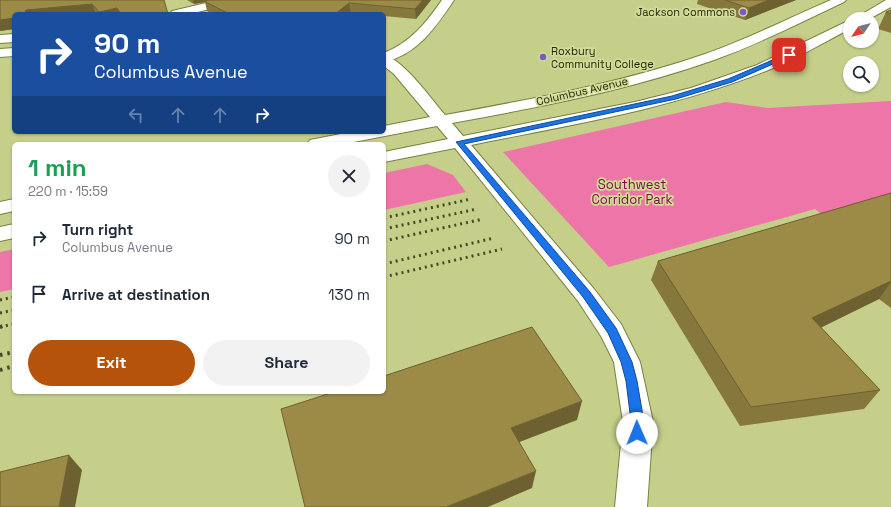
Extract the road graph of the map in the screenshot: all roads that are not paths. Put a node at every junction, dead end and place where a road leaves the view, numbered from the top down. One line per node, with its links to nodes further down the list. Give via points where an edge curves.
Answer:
1 (233, 0): 5 (main road)
2 (448, 0): 12 (main road, via 421,38 409,47)
3 (840, 0): 14 (main road, Columbus Avenue, via 723,52 680,66 582,92)
4 (891, 2): 6 (main road)
5 (184, 12)
6 (873, 12)
7 (843, 28): 18 (main road, Columbus Avenue, via 762,68 700,90 636,107)
8 (12, 38): 9 (main road)
9 (0, 39)
10 (12, 52): 11 (main road)
11 (0, 53)
12 (386, 57)
13 (386, 60): 14 (main road, via 399,71)
14 (440, 120): 15 (main road, Columbus Avenue); 18 (main road)
15 (386, 131)
16 (368, 134): 17 (main road)
17 (326, 142)
18 (459, 142): 19 (main road, Columbus Avenue); 24 (main road, via 586,295 621,347 632,381 638,422)
19 (386, 157)
20 (12, 205): 21 (main road)
21 (0, 208)
22 (12, 231): 23 (main road)
23 (0, 234)
24 (631, 507)

